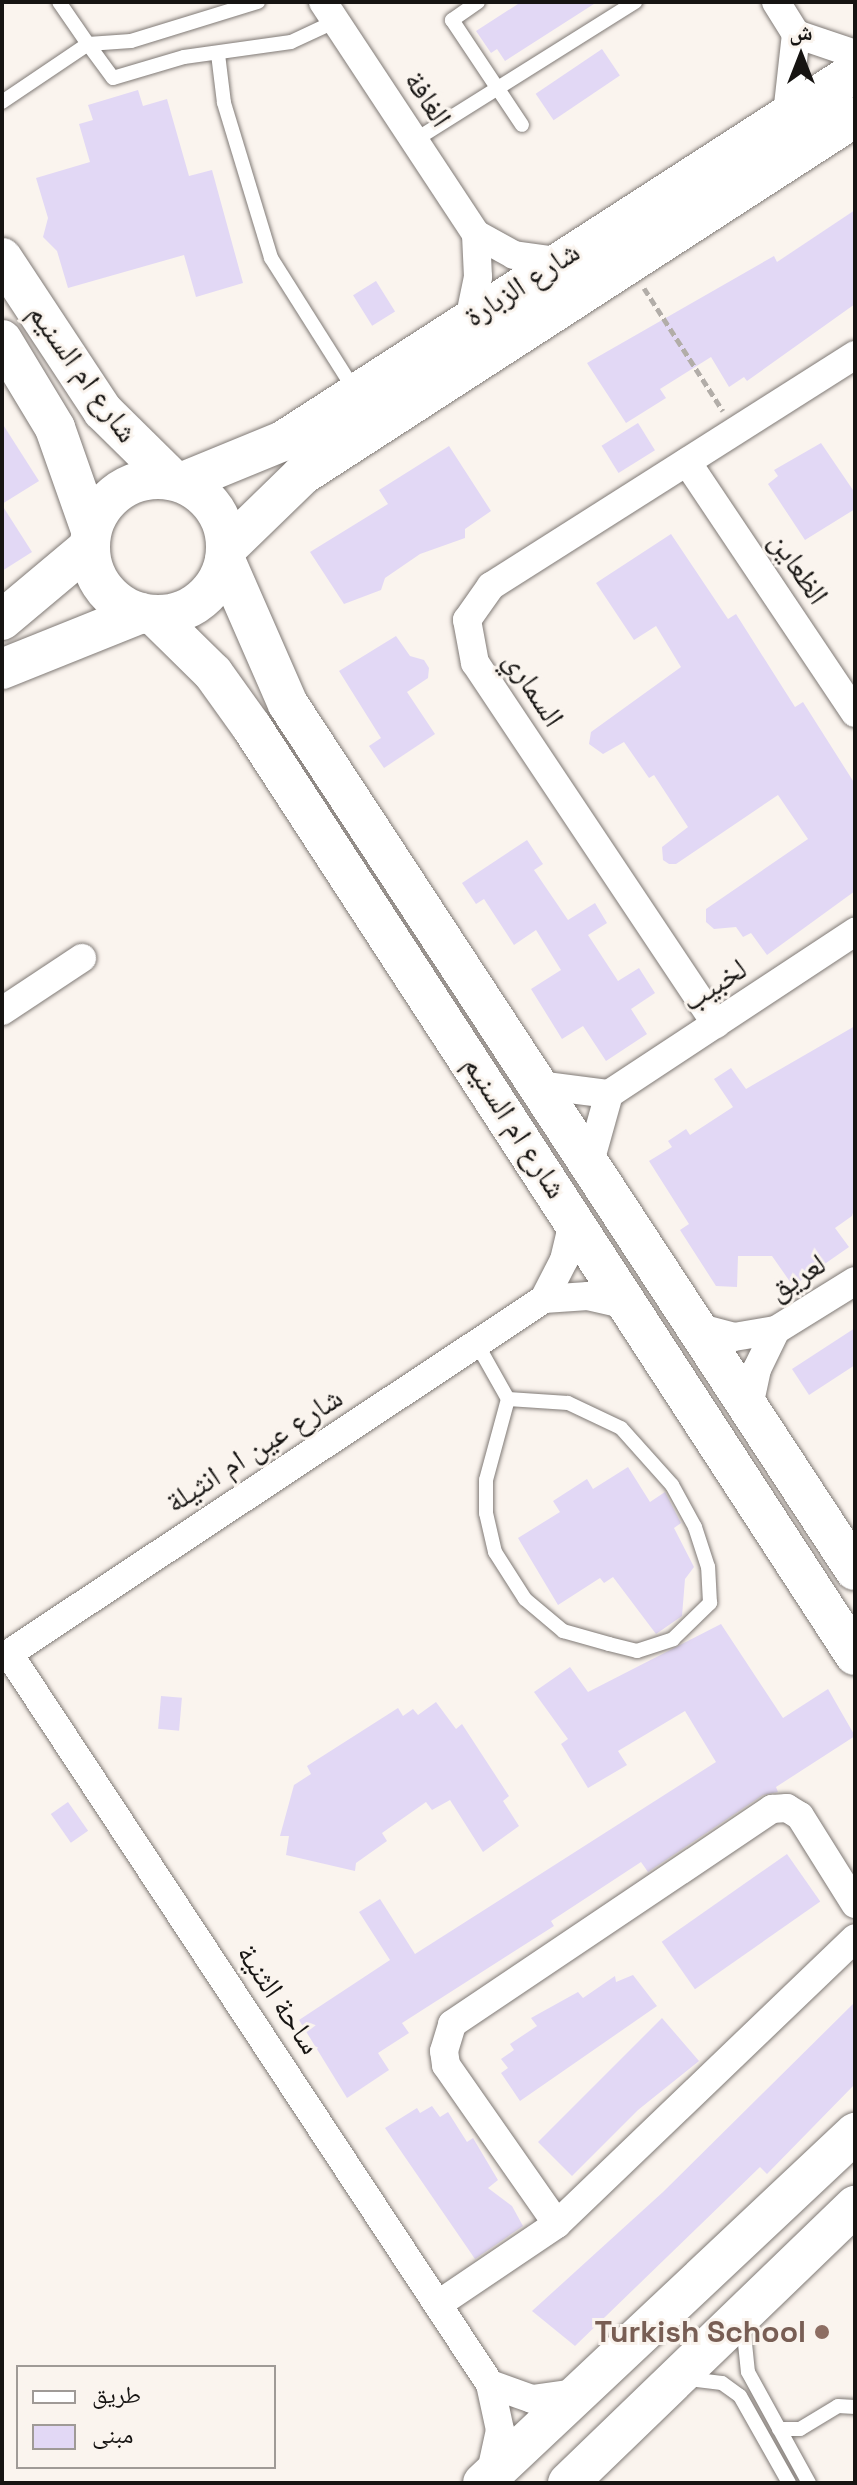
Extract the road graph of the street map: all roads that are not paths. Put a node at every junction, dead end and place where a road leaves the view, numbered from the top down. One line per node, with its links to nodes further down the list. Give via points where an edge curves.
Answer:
1 (59, 2): 8 (lane)
2 (258, 2): 8 (lane, via 131,41)
3 (478, 2): 12 (lane, via 452,20)
4 (635, 2): 12 (lane)
5 (776, 2): 7 (street)
6 (329, 12): 9 (lane, via 291,42); 17 (street, الغافة)
7 (796, 34): 10 (street); 14 (street)
8 (88, 44): 9 (lane, via 113,78 184,57); 13 (lane)
9 (218, 54): 24 (lane, via 224,103 271,258)
10 (855, 54)
11 (855, 72): 14 (main road, شارع الزبارة)
12 (498, 89): 16 (lane); 17 (lane)
13 (2, 102)
14 (787, 114): 20 (main road, شارع الزبارة)
15 (855, 117): 28 (main road, شارع الزبارة, via 302,475)
16 (522, 125)
17 (415, 140): 18 (street, الغافة)
18 (476, 234): 20 (street, الغافة, via 514,255); 21 (street, via 478,277)
19 (2, 258): 26 (main road, شارع ام السنيم, via 103,411)
20 (556, 261): 21 (main road, شارع الزبارة)
21 (469, 320): 24 (main road, شارع الزبارة)
22 (2, 340): 27 (main road, شارع ام السنيم, via 55,428)
23 (855, 355): 25 (street, السماري)
24 (357, 394): 26 (main road, شارع الزبارة, via 283,441)
25 (687, 462): 32 (street, الظعاين); 36 (street, السماري, via 491,586 467,620 468,641 475,663)
26 (177, 481): 27 (main road, via 151,478 121,489 99,511); 28 (main road, via 210,502 225,531)
27 (90, 539): 29 (main road, via 103,589); 30 (main road)
28 (226, 554): 29 (main road, via 217,583 200,601 179,612); 37 (main road, شارع ام السنيم, via 288,704)
29 (148, 614): 31 (main road); 40 (main road, شارع ام السنيم, via 213,673 251,726)
30 (2, 620)
31 (2, 669)
32 (855, 713)
33 (855, 932): 36 (street, لخبيب)
34 (82, 958): 35 (street)
35 (2, 1011)
36 (716, 1024): 38 (street, لخبيب)
37 (538, 1085): 38 (street); 39 (main road, شارع ام السنيم)
38 (609, 1094): 39 (street)
39 (590, 1162): 44 (main road, شارع ام السنيم)
40 (574, 1218): 42 (street, شارع عين ام انثيلة, via 564,1260); 43 (main road, شارع ام السنيم)
41 (855, 1281): 45 (street, لعريق)
42 (544, 1299): 43 (street, شارع عين ام انثيلة, via 588,1296); 46 (street, شارع عين ام انثيلة)
43 (631, 1306): 50 (main road, شارع ام السنيم)
44 (693, 1326): 45 (street, لعريق, via 734,1337); 48 (main road, شارع ام السنيم)
45 (776, 1330): 48 (street, لعريق, via 757,1369)
46 (477, 1344): 47 (lane); 51 (street, شارع عين ام انثيلة)
47 (508, 1399): 47 (lane, via 486,1480 486,1513 495,1552 525,1599 563,1631 609,1644 637,1651 673,1639 710,1603 708,1567 695,1527 672,1485 621,1428 568,1403)
48 (748, 1411): 49 (main road, شارع ام السنيم)
49 (855, 1570)
50 (855, 1655)
51 (6, 1656): 57 (street, ساحة الثنية)
52 (855, 1904): 56 (street, via 800,1816 787,1808 772,1809 452,2024 444,2051 446,2065)
53 (855, 1938): 56 (street)
54 (855, 2133): 61 (main road)
55 (855, 2206): 58 (main road)
56 (557, 2224): 57 (street)
57 (440, 2303): 59 (street, ساحة الثنية)
58 (744, 2316): 60 (main road); 63 (lane, via 748,2372)
59 (490, 2384): 61 (street, via 532,2399); 64 (street, ساحة الثنية, via 500,2430)
60 (669, 2384): 65 (main road); 66 (lane, via 707,2378 740,2396)
61 (575, 2393): 64 (main road)
62 (855, 2407): 63 (lane, via 838,2406 800,2429)
63 (779, 2429): 67 (lane)
64 (486, 2479)
65 (568, 2483)
66 (789, 2483)
67 (809, 2483)

